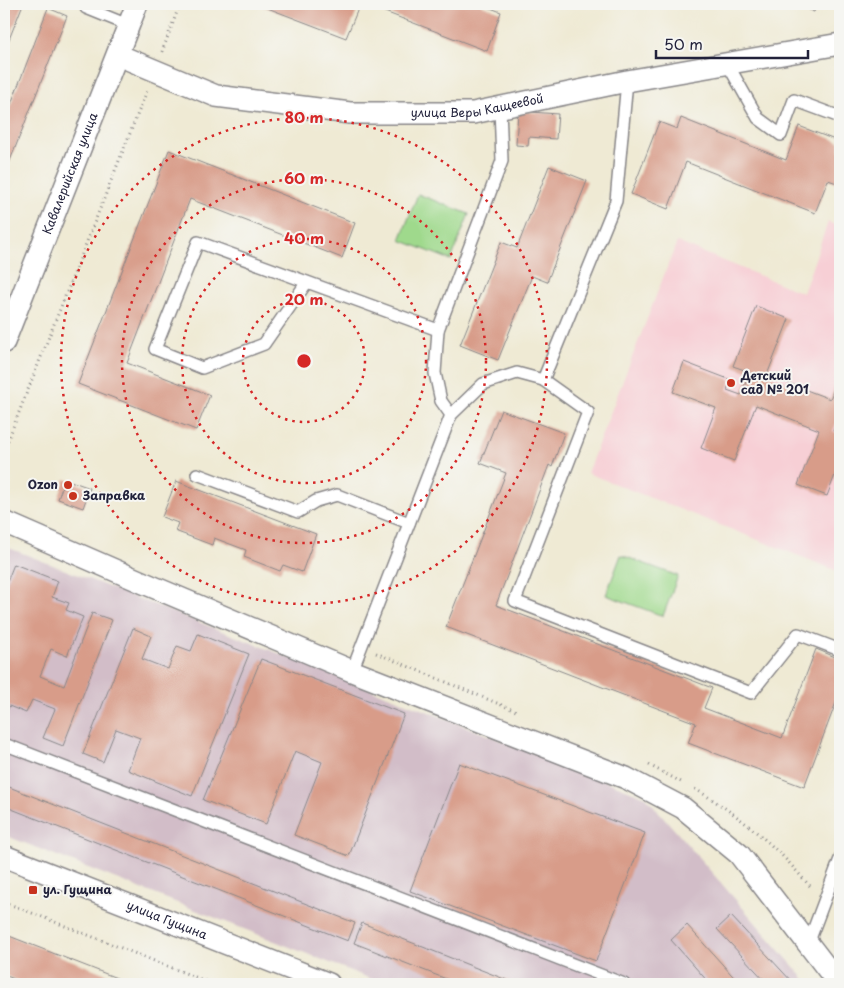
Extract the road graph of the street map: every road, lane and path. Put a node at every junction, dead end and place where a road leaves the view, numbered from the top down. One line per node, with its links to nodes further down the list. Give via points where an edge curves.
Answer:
1 (137, 4): 4 (street, Кавалерийская улица)
2 (180, 4): 8 (path)
3 (86, 8): 4 (lane)
4 (128, 25): 6 (street, Кавалерийская улица)
5 (840, 44): 7 (street, улица Веры Кащеевой)
6 (118, 55): 8 (street, улица Веры Кащеевой); 14 (street, Кавалерийская улица)
7 (727, 63): 9 (street, улица Веры Кащеевой); 11 (lane, via 758,118 781,135 794,100)
8 (155, 70): 10 (street, улица Веры Кащеевой, via 216,96 350,113 472,113); 17 (path)
9 (627, 81): 10 (street, улица Веры Кащеевой); 15 (lane, via 616,201)
10 (500, 107): 13 (lane, via 502,161)
11 (840, 117)
12 (307, 282): 12 (lane, via 198,242 156,349 202,368 264,344); 13 (lane)
13 (438, 330): 16 (lane, via 436,373 442,401)
14 (4, 342)
15 (543, 380): 16 (lane, via 517,373 483,384); 21 (lane, via 588,412 515,601 751,693 798,634)
16 (450, 415): 20 (lane)
17 (4, 450)
18 (197, 474): 20 (lane, via 298,512 316,501 337,496)
19 (4, 522): 22 (street)
20 (409, 523): 22 (lane)
21 (840, 650)
22 (352, 670): 27 (street, via 626,778 682,808 739,854)
23 (4, 744): 30 (lane)
24 (4, 856): 29 (street, улица Гущина)
25 (840, 859): 27 (lane)
26 (4, 902): 28 (path)
27 (808, 944): 31 (street)
28 (212, 984)
29 (329, 984)
30 (624, 984)
31 (839, 984)

